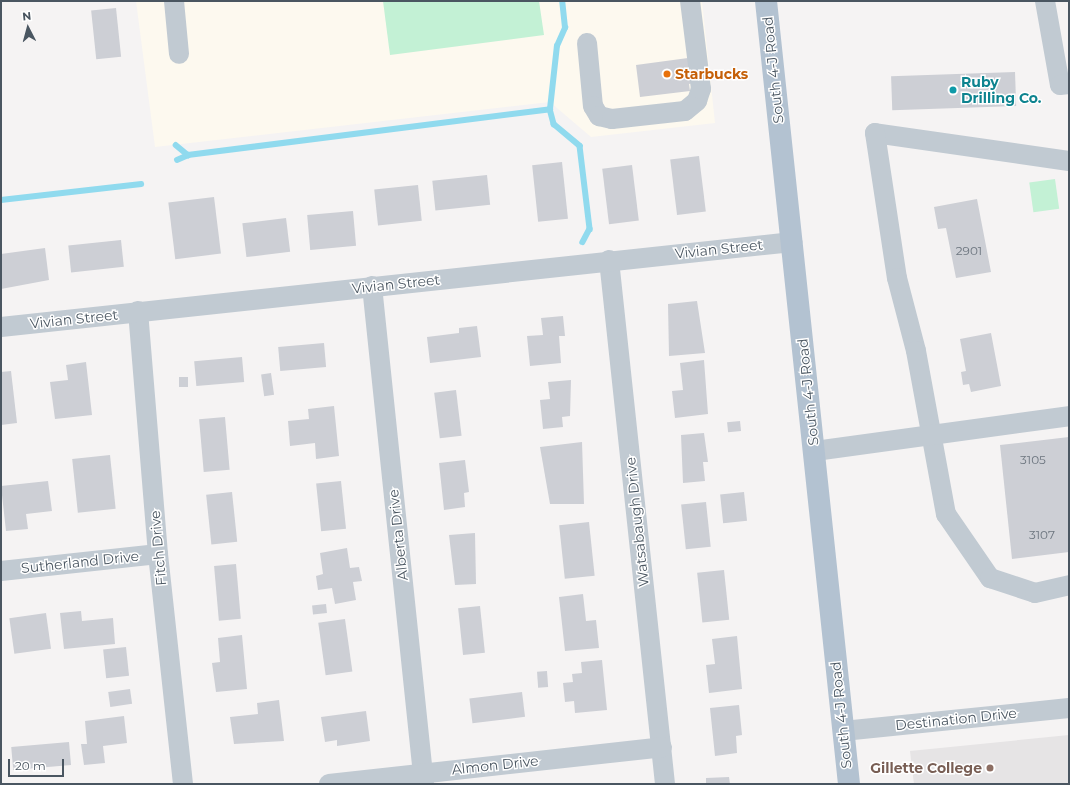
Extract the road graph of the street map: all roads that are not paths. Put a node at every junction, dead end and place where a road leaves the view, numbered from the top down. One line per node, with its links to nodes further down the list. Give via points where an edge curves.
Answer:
1 (174, 1): 6 (street)
2 (690, 1): 5 (street, via 701,90 697,101 686,111 612,119 599,116 593,106)
3 (766, 1): 9 (main road, South 4-J Road)
4 (1045, 1): 7 (street, via 1060,85)
5 (587, 43)
6 (179, 54)
7 (1069, 84)
8 (1069, 162): 15 (street, via 875,133 897,278 916,351)
9 (792, 242): 10 (street, Vivian Street); 16 (main road, South 4-J Road)
10 (609, 260): 11 (street, Vivian Street); 22 (street, Watsabaugh Drive)
11 (372, 286): 12 (street, Vivian Street); 23 (street, Alberta Drive)
12 (138, 311): 13 (street, Vivian Street); 17 (street, Fitch Drive)
13 (1, 327)
14 (1069, 416): 15 (street)
15 (931, 438): 16 (street); 19 (street, via 946,514 990,578 1035,593)
16 (814, 451): 21 (main road, South 4-J Road)
17 (158, 554): 18 (street, Sutherland Drive); 24 (street, Fitch Drive)
18 (1, 571)
19 (1069, 585)
20 (1069, 708): 21 (street, Destination Drive)
21 (843, 731): 27 (main road, South 4-J Road)
22 (662, 747): 23 (street, Almon Drive); 26 (street, Watsabaugh Drive)
23 (424, 779): 25 (street, Almon Drive)
24 (183, 784)
25 (329, 784)
26 (664, 784)
27 (849, 784)

